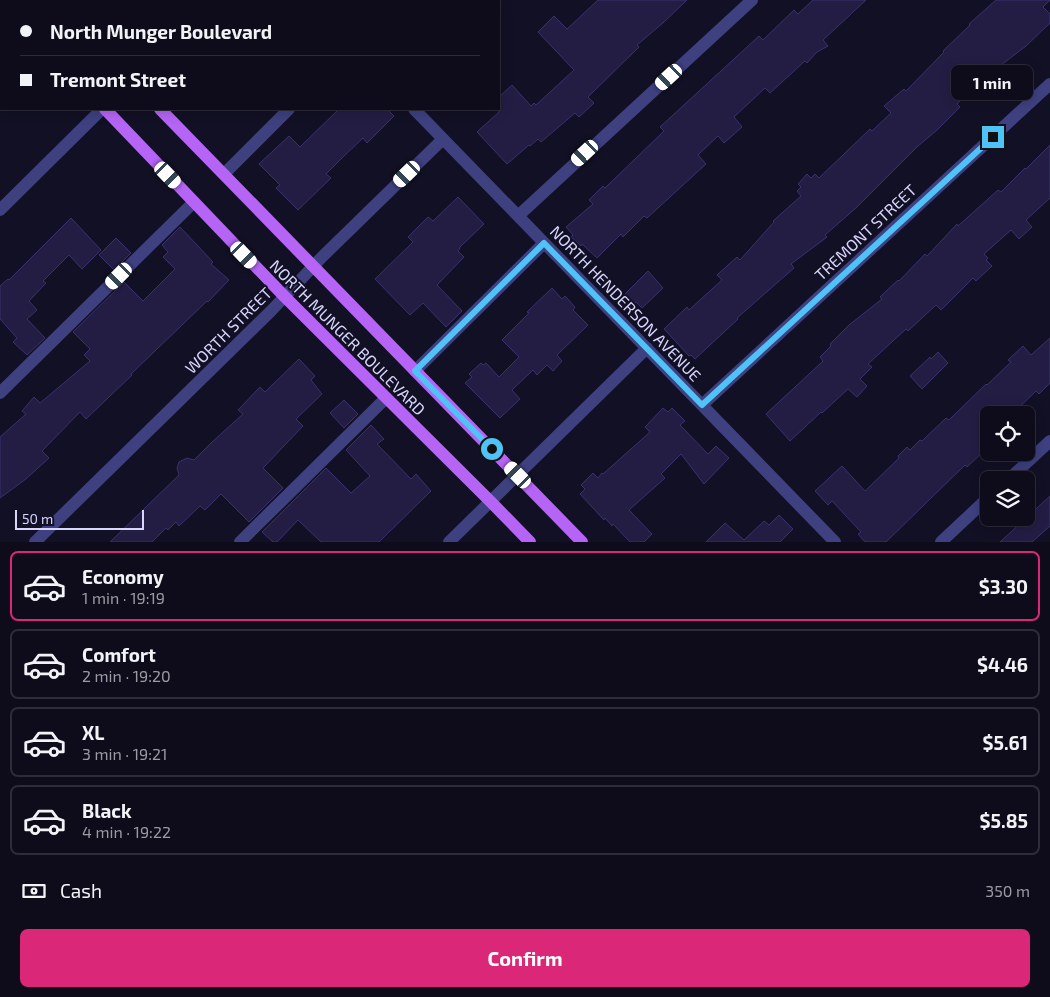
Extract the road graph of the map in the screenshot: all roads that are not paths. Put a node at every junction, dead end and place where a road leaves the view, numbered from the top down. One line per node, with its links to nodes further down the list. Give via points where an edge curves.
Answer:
1 (752, 0): 12 (street)
2 (1050, 84): 20 (street, TREMONT STREET)
3 (102, 110): 11 (street)
4 (104, 110): 10 (main road, NORTH MUNGER BOULEVARD)
5 (161, 110): 9 (main road, NORTH MUNGER BOULEVARD)
6 (288, 110): 9 (street)
7 (415, 110): 8 (street, NORTH HENDERSON AVENUE)
8 (443, 139): 12 (street, NORTH HENDERSON AVENUE); 14 (street, WORTH STREET)
9 (224, 174): 14 (main road, NORTH MUNGER BOULEVARD)
10 (194, 202): 15 (main road, NORTH MUNGER BOULEVARD); 18 (street)
11 (0, 210)
12 (518, 216): 13 (street, NORTH HENDERSON AVENUE)
13 (544, 243): 16 (street, NORTH HENDERSON AVENUE); 17 (street)
14 (313, 267): 15 (street, WORTH STREET); 17 (main road, NORTH MUNGER BOULEVARD)
15 (285, 297): 19 (main road, NORTH MUNGER BOULEVARD); 26 (street, WORTH STREET)
16 (647, 348): 20 (street, NORTH HENDERSON AVENUE); 23 (street)
17 (415, 371): 23 (main road, NORTH MUNGER BOULEVARD)
18 (0, 393)
19 (386, 398): 24 (main road, NORTH MUNGER BOULEVARD); 27 (street)
20 (702, 405): 31 (street, NORTH HENDERSON AVENUE)
21 (1050, 441): 22 (street)
22 (1018, 471)
23 (518, 475): 24 (street); 30 (main road, NORTH MUNGER BOULEVARD)
24 (490, 501): 28 (street); 29 (main road, NORTH MUNGER BOULEVARD)
25 (980, 506): 32 (street)
26 (35, 542)
27 (240, 542)
28 (448, 542)
29 (530, 542)
30 (582, 542)
31 (835, 542)
32 (941, 542)

